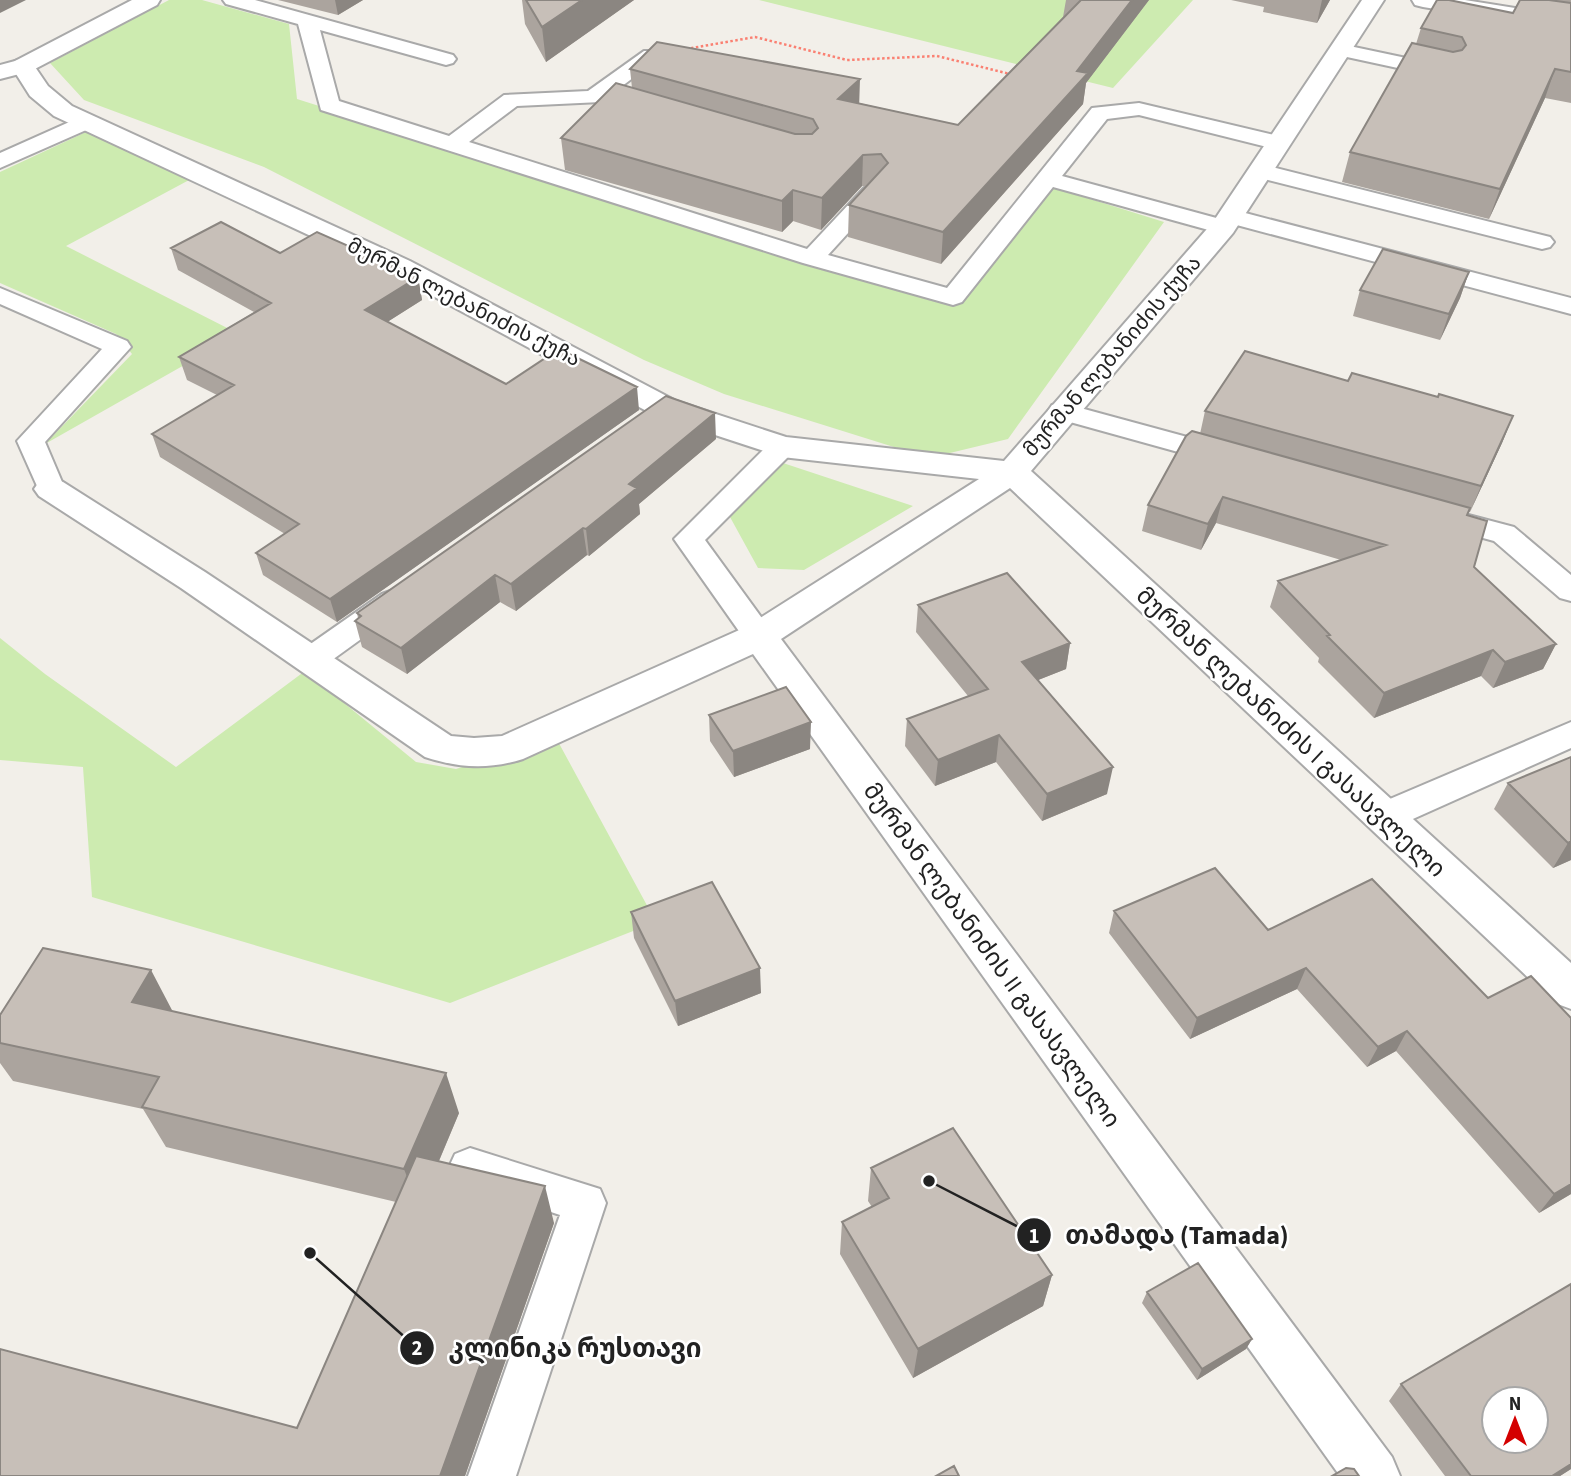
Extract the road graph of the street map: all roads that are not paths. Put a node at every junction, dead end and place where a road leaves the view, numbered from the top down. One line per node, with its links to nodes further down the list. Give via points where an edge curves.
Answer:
1 (149, 0): 10 (street)
2 (233, 0): 5 (lane)
3 (1373, 0): 7 (street, მურმან ლებანიძის ქუჩა)
4 (1423, 0): 6 (street)
5 (307, 20): 9 (lane); 16 (lane, via 329,105)
6 (1571, 24)
7 (1340, 50): 11 (lane); 15 (street, მურმან ლებანიძის ქუჩა)
8 (651, 55): 12 (lane)
9 (446, 59)
10 (12, 69): 14 (street, მურმან ლებანიძის ქუჩა, via 63,111)
11 (1445, 72)
12 (593, 97): 13 (lane); 16 (lane, via 512,100)
13 (620, 104)
14 (85, 122): 17 (lane); 27 (street, მურმან ლებანიძის ქუჩა, via 400,267 654,416)
15 (1279, 143): 18 (street, მურმან ლებანიძის ქუჩა); 19 (lane, via 1139,109 1100,113)
16 (452, 144): 23 (lane)
17 (0, 161)
18 (1259, 171): 21 (street, მურმან ლებანიძის ქუჩა); 22 (lane)
19 (1048, 178): 21 (lane); 23 (lane, via 953,297)
20 (872, 193): 23 (lane)
21 (1226, 221): 25 (lane); 26 (street, მურმან ლებანიძის ქუჩა)
22 (1542, 242)
23 (812, 258)
24 (0, 295): 30 (lane, via 118,347 31,441)
25 (1571, 306)
26 (1062, 411): 28 (lane); 29 (street, მურმან ლებანიძის ქუჩა)
27 (782, 447): 29 (street, მურმან ლებანიძის ქუჩა); 34 (lane, მურმან ლებანიძის II გასასვლელი, via 689,539)
28 (1250, 463)
29 (1012, 472): 34 (street); 37 (street, მურმან ლებანიძის I გასასვლელი)
30 (51, 489): 35 (street)
31 (1410, 508): 33 (lane, via 1504,534)
32 (410, 589): 35 (lane)
33 (1571, 592)
34 (759, 636): 35 (street, via 509,749 482,755 439,747); 41 (street, მურმან ლებანიძის II გასასვლელი)
35 (310, 660)
36 (1571, 734): 37 (lane)
37 (1383, 817): 38 (street, მურმან ლებანიძის I გასასვლელი)
38 (1571, 990)
39 (470, 1167): 40 (lane, via 585,1203)
40 (492, 1476)
41 (1373, 1476)

